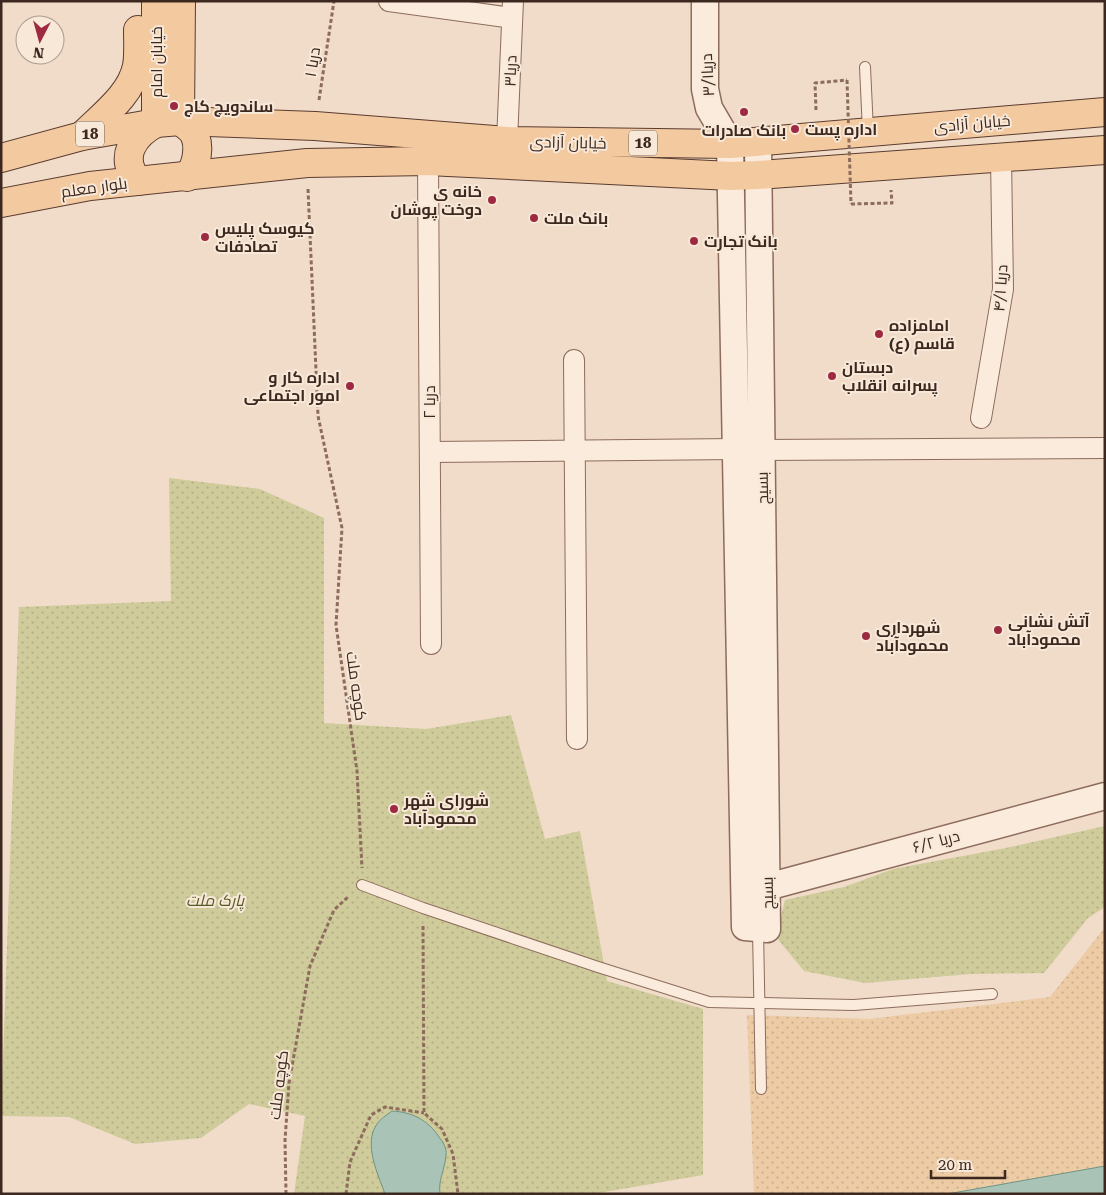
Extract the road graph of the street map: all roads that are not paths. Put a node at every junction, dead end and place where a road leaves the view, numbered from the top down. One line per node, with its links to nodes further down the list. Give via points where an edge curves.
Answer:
1 (139, 1): 11 (main road, via 137,64 132,82)
2 (156, 1): 9 (main road, خیابان امام)
3 (181, 1): 9 (main road, خیابان امام)
4 (389, 1): 6 (street)
5 (705, 1): 14 (street, دریا۳/۱, via 705,89 709,108)
6 (512, 10): 12 (street, دریا۳)
7 (865, 67): 10 (lane)
8 (1105, 112): 10 (main road, خیابان آزادی / 18)
9 (168, 122): 11 (main road, 18); 12 (main road, خیابان آزادی / 18, via 315,126); 21 (main road, via 189,127 196,140 195,164); 22 (main road, via 143,130 135,138 129,167)
10 (868, 132): 13 (main road, خیابان آزادی / 18)
11 (82, 136): 17 (main road, 18)
12 (507, 141): 14 (main road, خیابان آزادی / 18)
13 (758, 142): 14 (main road, خیابان آزادی / 18); 19 (street, بسیج)
14 (730, 144): 20 (street, بسیج)
15 (1105, 150): 16 (main road, خیابان آزادی / 18)
16 (1001, 157): 19 (main road, خیابان آزادی / 18); 25 (street, دریا ۴/۱, via 1002,289)
17 (1, 158)
18 (428, 161): 20 (main road, خیابان آزادی / 18); 21 (main road, خیابان آزادی / 18, via 307,164); 29 (street, دریا ۲)
19 (758, 175): 20 (main road, خیابان آزادی / 18); 27 (street, بسیج)
20 (731, 176): 27 (street, بسیج)
21 (187, 177): 22 (main road, بلوار معلم / 18)
22 (138, 181): 23 (main road, بلوار معلم / 18, via 90,186)
23 (1, 203)
24 (574, 360): 28 (street)
25 (981, 418)
26 (1105, 448): 27 (street)
27 (748, 450): 28 (street); 32 (street, بسیج)
28 (575, 451): 29 (street); 31 (street)
29 (430, 452): 30 (street, دریا ۲)
30 (431, 644)
31 (576, 739)
32 (754, 782): 35 (street, بسیج); 36 (street, بسیج, via 745,927)
33 (1105, 796): 35 (street, دریا ۶/۲)
34 (362, 885): 38 (lane, via 598,968 709,1002)
35 (767, 887): 36 (street, بسیج, via 767,929)
36 (758, 928): 38 (lane)
37 (992, 994): 38 (lane, via 854,1005)
38 (760, 1002): 39 (lane)
39 (761, 1088)

